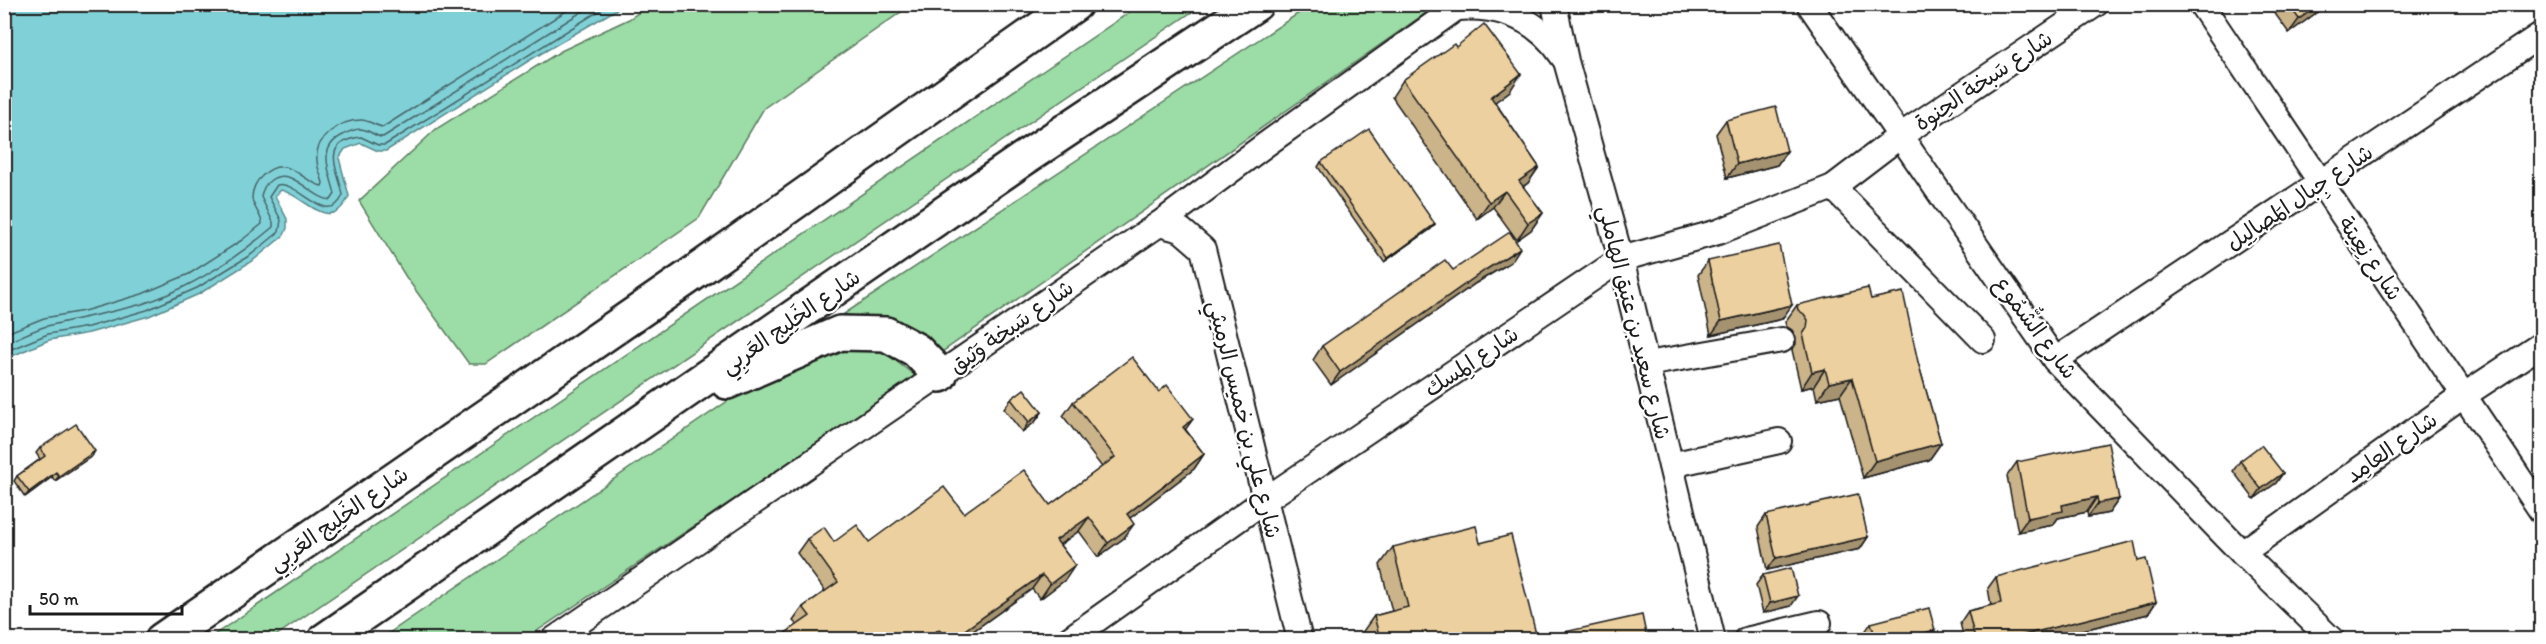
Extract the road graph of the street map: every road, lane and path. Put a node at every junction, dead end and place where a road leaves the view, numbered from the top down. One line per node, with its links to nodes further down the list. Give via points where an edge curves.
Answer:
1 (1075, 4): 29 (highway, شارع الخَلِيج العَربِي)
2 (1256, 4): 22 (highway, شارع الخَلِيج العَربِي, via 1020,161)
3 (1554, 4): 9 (street, شارع سعيد بن عتيق الهاملي)
4 (1809, 4): 10 (street, شارع الشُّمُوع)
5 (2096, 4): 10 (street, شارع سَبخة الحِنوة)
6 (2201, 4): 11 (street, شارع نِعِيتة)
7 (1460, 6): 9 (street, via 1500,9 1521,17 1547,36); 13 (street, شارع سَبخة وَثِيق)
8 (2541, 34): 11 (street, شارع جِبال المَصالِيل)
9 (1566, 61): 14 (street, شارع سعيد بن عتيق الهاملي)
10 (1900, 136): 12 (street, شارع المِسك); 18 (street, شارع الشُّمُوع)
11 (2321, 183): 18 (street, شارع جِبال المَصالِيل); 21 (street, شارع نِعِيتة)
12 (1833, 188): 14 (street, شارع المِسك, via 1718,232); 16 (street)
13 (1159, 224): 20 (street, شارع سَبخة وَثِيق); 25 (street, شارع علي بن خميس الرميثي, via 1181,230 1203,249)
14 (1621, 260): 19 (street, شارع سعيد بن عتيق الهاملي); 25 (street, شارع المِسك)
15 (1782, 340): 19 (street)
16 (1983, 340)
17 (2541, 344): 21 (street, شارع العامِد)
18 (2055, 360): 27 (street, شارع الشُّمُوع)
19 (1647, 364): 24 (street, شارع سعيد بن عتيق الهاملي)
20 (940, 375): 22 (highway, via 916,350 886,334 840,333); 31 (street, شارع سَبخة وَثِيق)
21 (2463, 396): 26 (street, شارع نِعِيتة); 27 (street, شارع العامِد)
22 (646, 420): 30 (highway, شارع الخَلِيج العَربِي)
23 (1779, 441): 24 (street)
24 (1671, 465): 34 (street, شارع سعيد بن عتيق الهاملي)
25 (1264, 500): 32 (street, شارع المِسك); 33 (street, شارع علي بن خميس الرميثي)
26 (2541, 512)
27 (2242, 553): 36 (street, شارع الشُّمُوع)
28 (1819, 623): 35 (street)
29 (162, 639)
30 (325, 639)
31 (553, 639)
32 (1068, 639)
33 (1300, 639)
34 (1713, 639)
35 (1746, 639)
36 (2332, 639)

